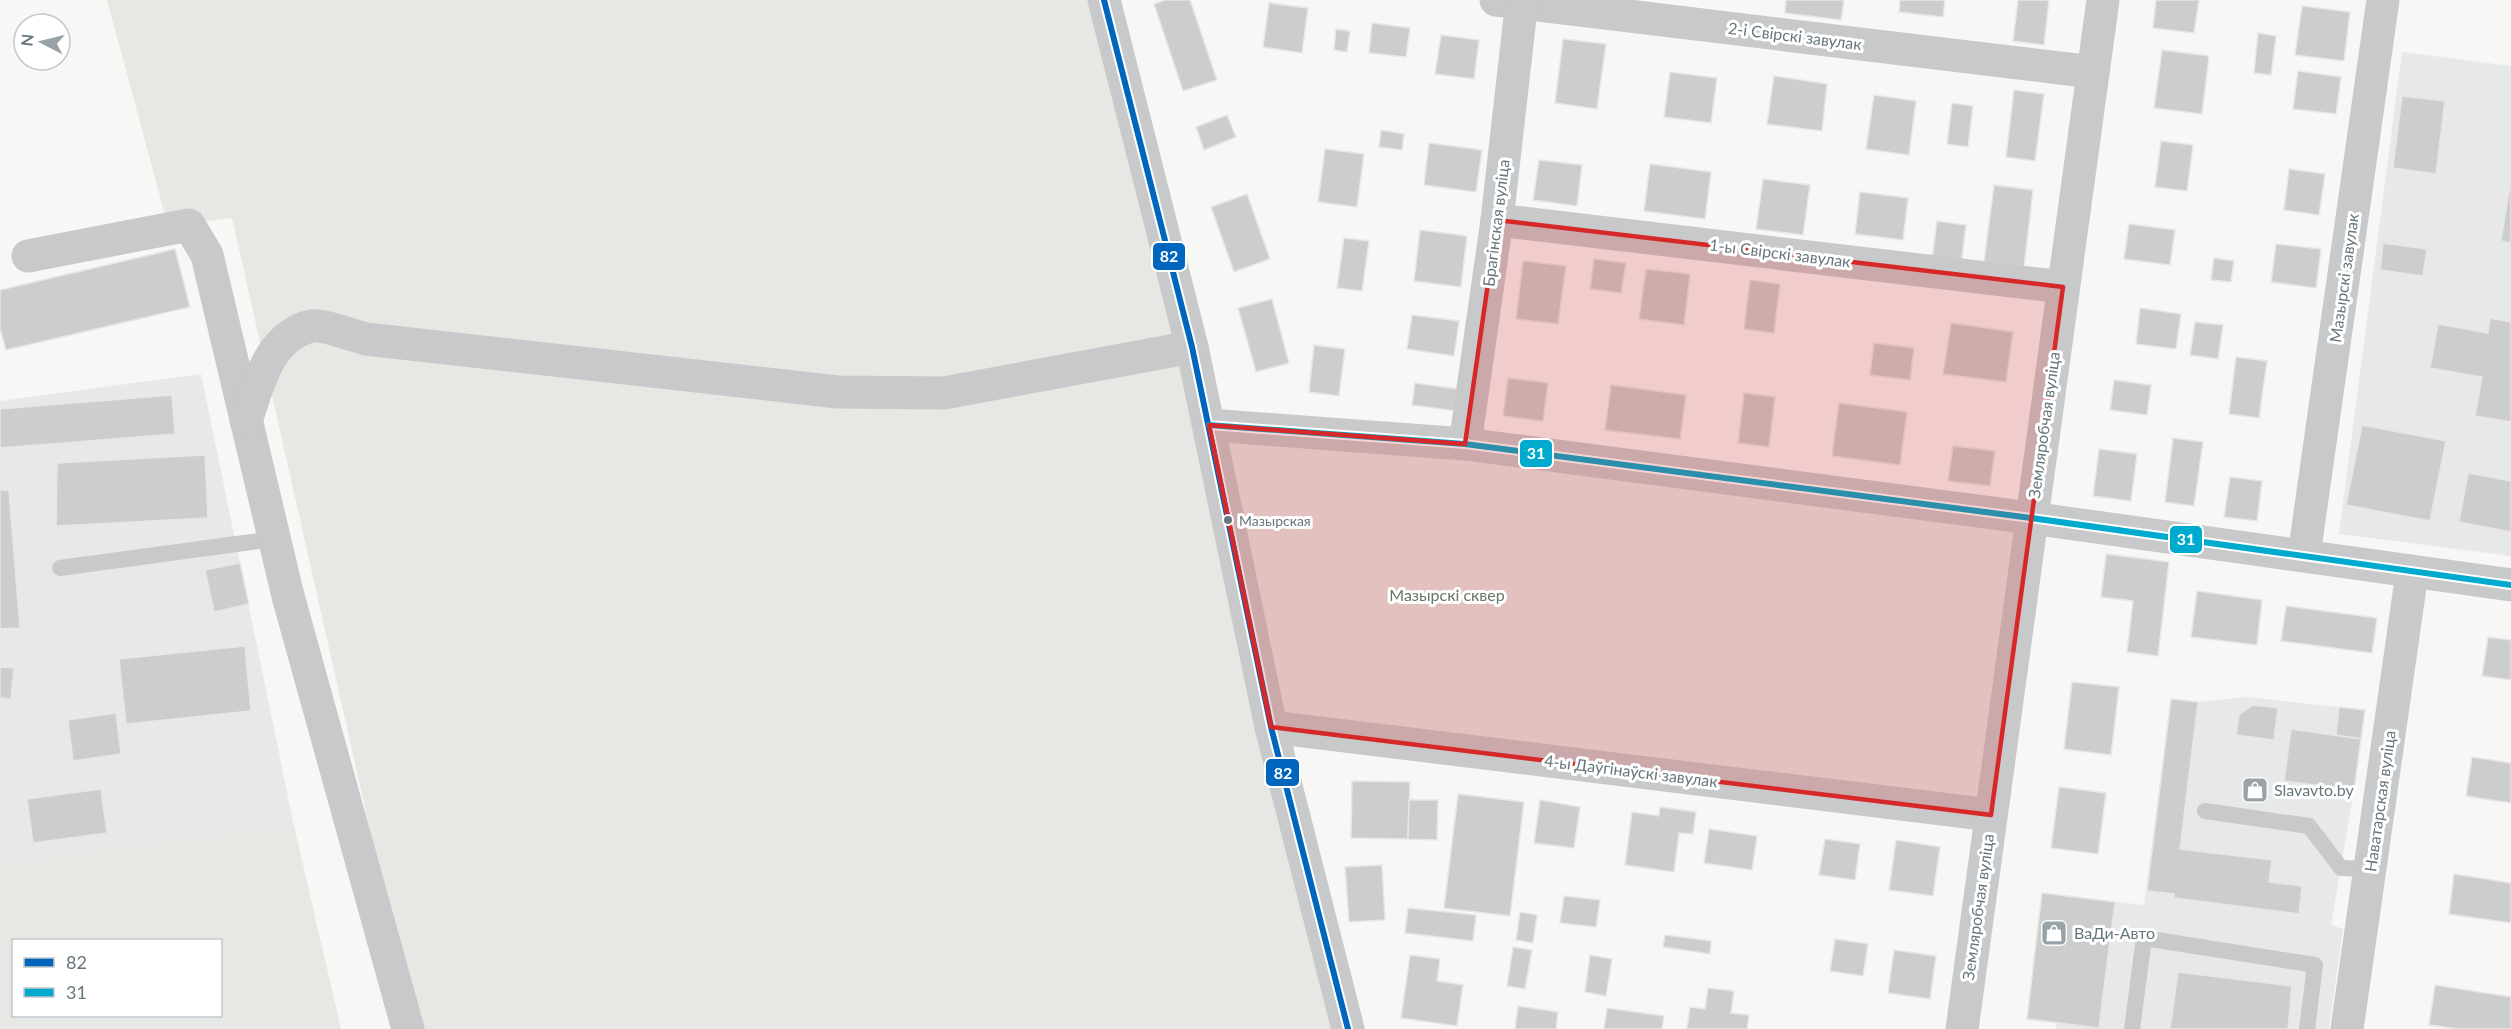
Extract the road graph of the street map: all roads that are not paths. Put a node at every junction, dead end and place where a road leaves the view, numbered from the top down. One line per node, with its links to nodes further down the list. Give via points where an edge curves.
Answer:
1 (1104, 0): 9 (street)
2 (2103, 0): 5 (street, Земляробчая вуліца)
3 (2383, 0): 15 (street, Мазырскі завулак)
4 (1513, 1): 5 (street, 2-і Свірскі завулак); 6 (street, Брагінская вуліца)
5 (2093, 72): 8 (street, Земляробчая вуліца)
6 (1497, 220): 8 (street, 1-ы Свірскі завулак); 12 (street, Брагінская вуліца)
7 (28, 256): 10 (street, via 189,225 207,255)
8 (2064, 287): 13 (street, Земляробчая вуліца)
9 (1192, 348): 10 (street, via 944,393 838,392 366,339 314,326 286,338 264,368); 11 (street)
10 (246, 421): 14 (street)
11 (1209, 425): 12 (street); 19 (street)
12 (1465, 444): 13 (street)
13 (2031, 518): 15 (street); 21 (street, Земляробчая вуліца)
14 (274, 539): 16 (lane); 23 (street)
15 (2304, 555): 17 (street)
16 (60, 568)
17 (2412, 573): 18 (street); 22 (street, Наватарская вуліца)
18 (2511, 585)
19 (1271, 727): 21 (street, 4-ы Даўгінаўскі завулак); 24 (street)
20 (2205, 811): 22 (lane, via 2308,826 2341,868)
21 (1991, 815): 25 (street, Земляробчая вуліца)
22 (2370, 868): 28 (street, Наватарская вуліца)
23 (408, 1029)
24 (1348, 1029)
25 (1962, 1029)
26 (2132, 1029): 27 (lane, via 2144,938 2315,965)
27 (2307, 1029)
28 (2347, 1029)

